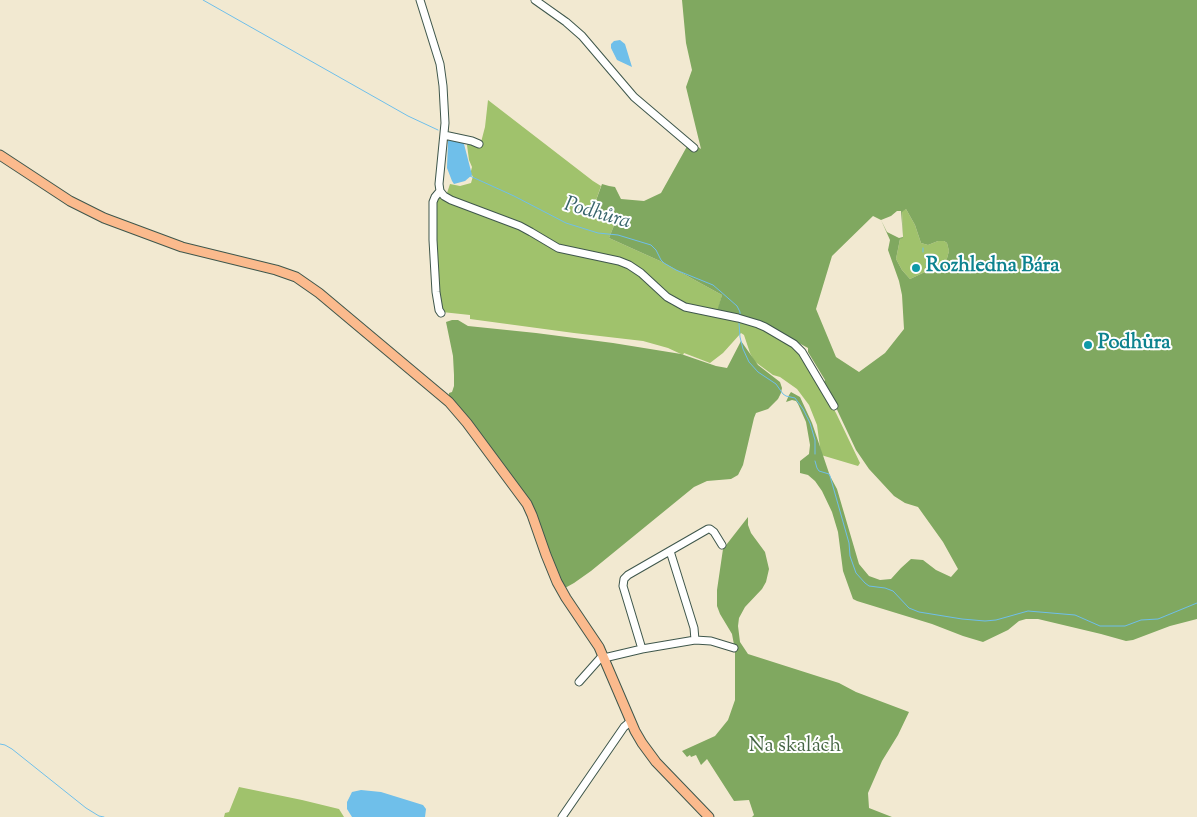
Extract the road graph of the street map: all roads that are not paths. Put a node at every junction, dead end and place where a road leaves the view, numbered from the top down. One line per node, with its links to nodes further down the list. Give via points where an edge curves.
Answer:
1 (420, 0): 3 (street, via 441,69 445,100)
2 (535, 0): 5 (street, via 582,36 634,96)
3 (444, 135): 4 (street); 7 (street)
4 (479, 144)
5 (694, 148)
6 (0, 155): 15 (main road, via 91,212 182,247 286,273 319,293 462,416 527,504 557,582)
7 (440, 191): 8 (street, via 433,202 433,240 436,292); 9 (street, via 451,200 526,229 558,248 629,265 667,297 685,307 765,327 802,352)
8 (441, 313)
9 (834, 406)
10 (722, 545): 11 (street, via 714,532 708,529)
11 (670, 551): 12 (street); 14 (street, via 628,574 623,581)
12 (695, 640): 13 (street, via 710,640); 14 (street)
13 (734, 648)
14 (642, 649): 15 (street)
15 (604, 657): 16 (street); 17 (main road)
16 (579, 682)
17 (631, 721): 18 (street); 19 (main road, via 651,755)
18 (562, 817)
19 (709, 817)

